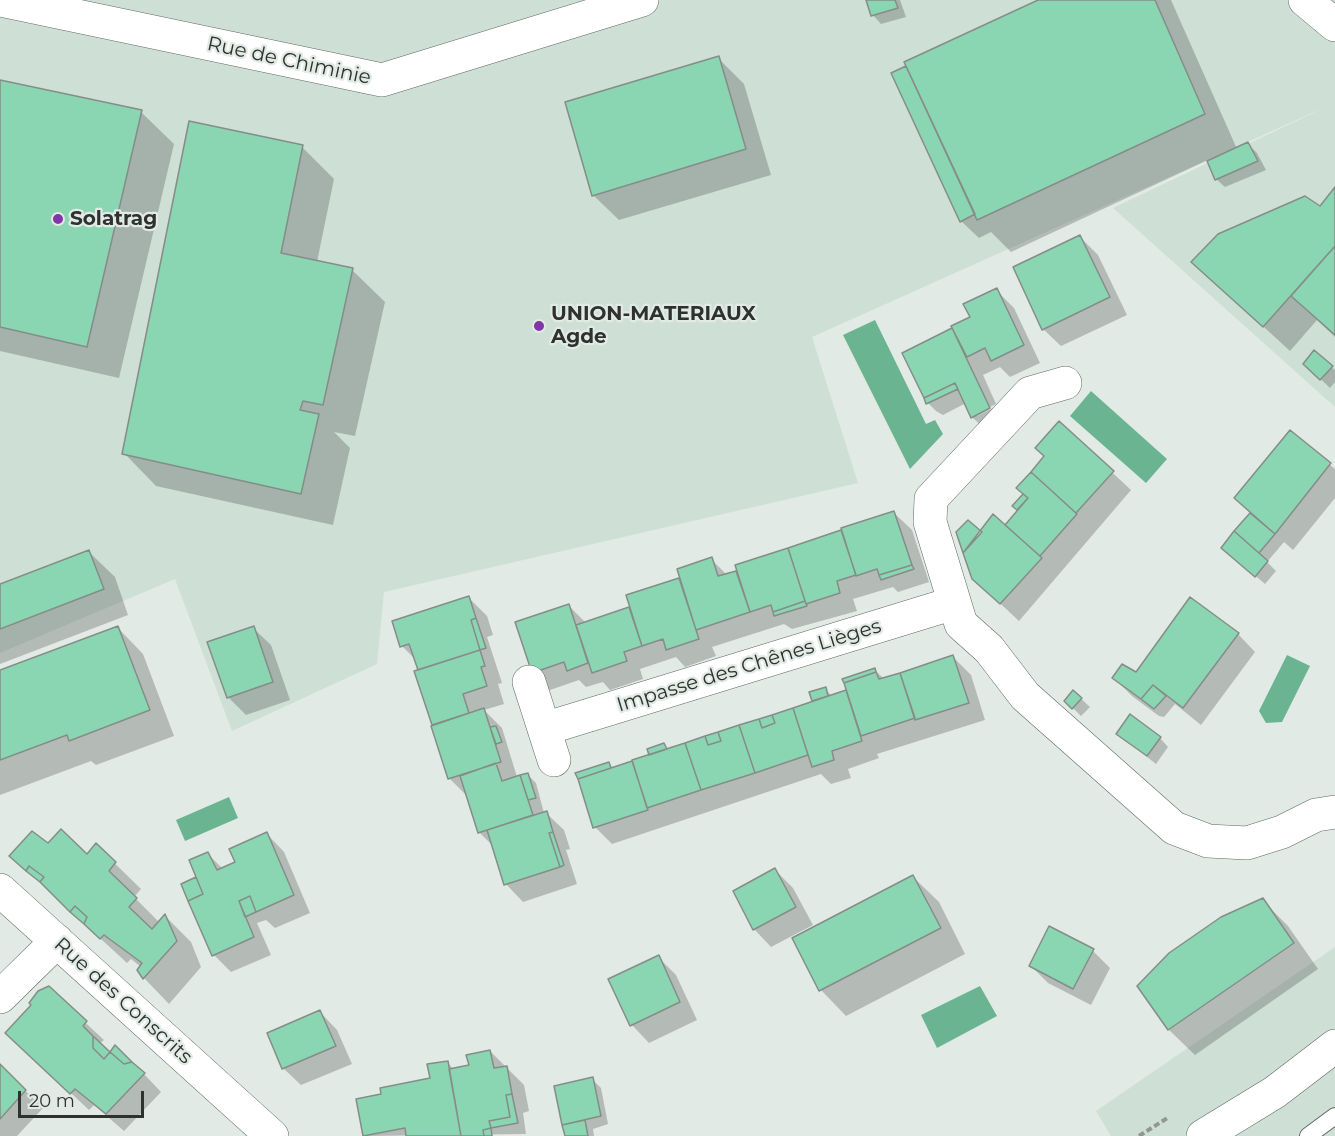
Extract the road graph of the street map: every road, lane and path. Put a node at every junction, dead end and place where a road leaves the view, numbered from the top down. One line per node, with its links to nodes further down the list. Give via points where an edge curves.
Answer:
1 (1, 0): 2 (street, Rue de Chiminie, via 382,80)
2 (642, 0)
3 (1305, 0): 4 (street)
4 (1335, 24)
5 (1065, 383): 6 (street, via 1030,393 931,499 930,522)
6 (954, 603): 8 (street, Impasse des Chênes Lièges); 10 (street, via 961,624 989,649 1025,696 1174,828 1208,841 1247,843 1317,815)
7 (529, 682): 8 (street)
8 (544, 729): 9 (street)
9 (554, 760)
10 (1335, 812)
11 (0, 890): 12 (street, Rue des Conscrits)
12 (57, 941): 13 (street); 18 (street, Rue des Conscrits)
13 (0, 997)
14 (1335, 1046): 16 (street)
15 (1335, 1066): 16 (street)
16 (1275, 1092): 19 (street)
17 (1335, 1116): 20 (lane)
18 (272, 1136)
19 (1203, 1136)
20 (1308, 1136)

